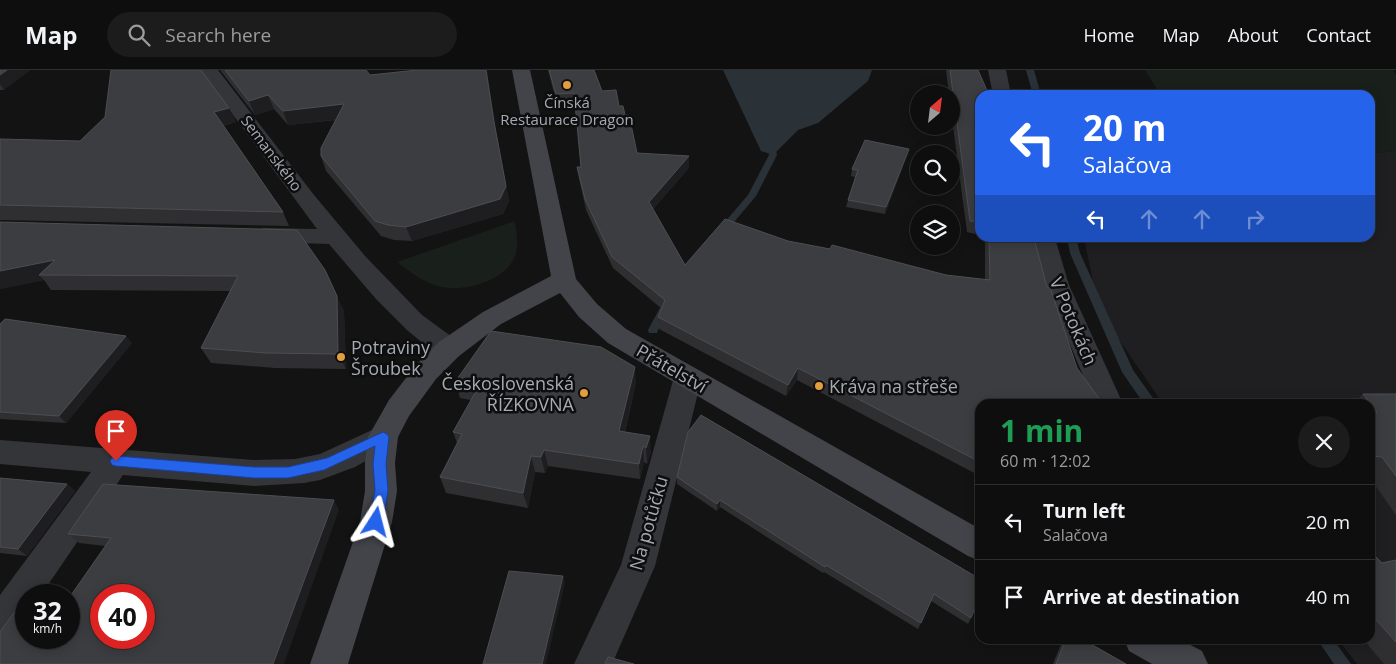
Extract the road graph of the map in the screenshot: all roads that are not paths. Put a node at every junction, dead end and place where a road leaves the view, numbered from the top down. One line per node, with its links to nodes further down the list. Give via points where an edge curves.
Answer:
1 (209, 70): 6 (street, Semanského)
2 (520, 70): 8 (main road, Přátelství)
3 (997, 70): 4 (street)
4 (1001, 90)
5 (246, 234): 6 (street)
6 (335, 237): 9 (street, Semanského, via 413,322)
7 (1044, 242): 11 (street, V Potokách, via 1057,285)
8 (564, 280): 9 (main road, via 492,318); 10 (main road, Přátelství, via 597,321)
9 (449, 349): 12 (main road, via 426,372 399,408)
10 (688, 377): 15 (main road, Přátelství); 19 (street, Na potůčku, via 638,566)
11 (1108, 399)
12 (383, 437): 14 (street, via 319,467 288,472); 18 (main road, via 376,522)
13 (0, 452): 14 (street)
14 (116, 461): 16 (street)
15 (975, 543)
16 (0, 625)
17 (1155, 644): 20 (main road)
18 (329, 664)
19 (593, 664)
20 (1189, 664)

